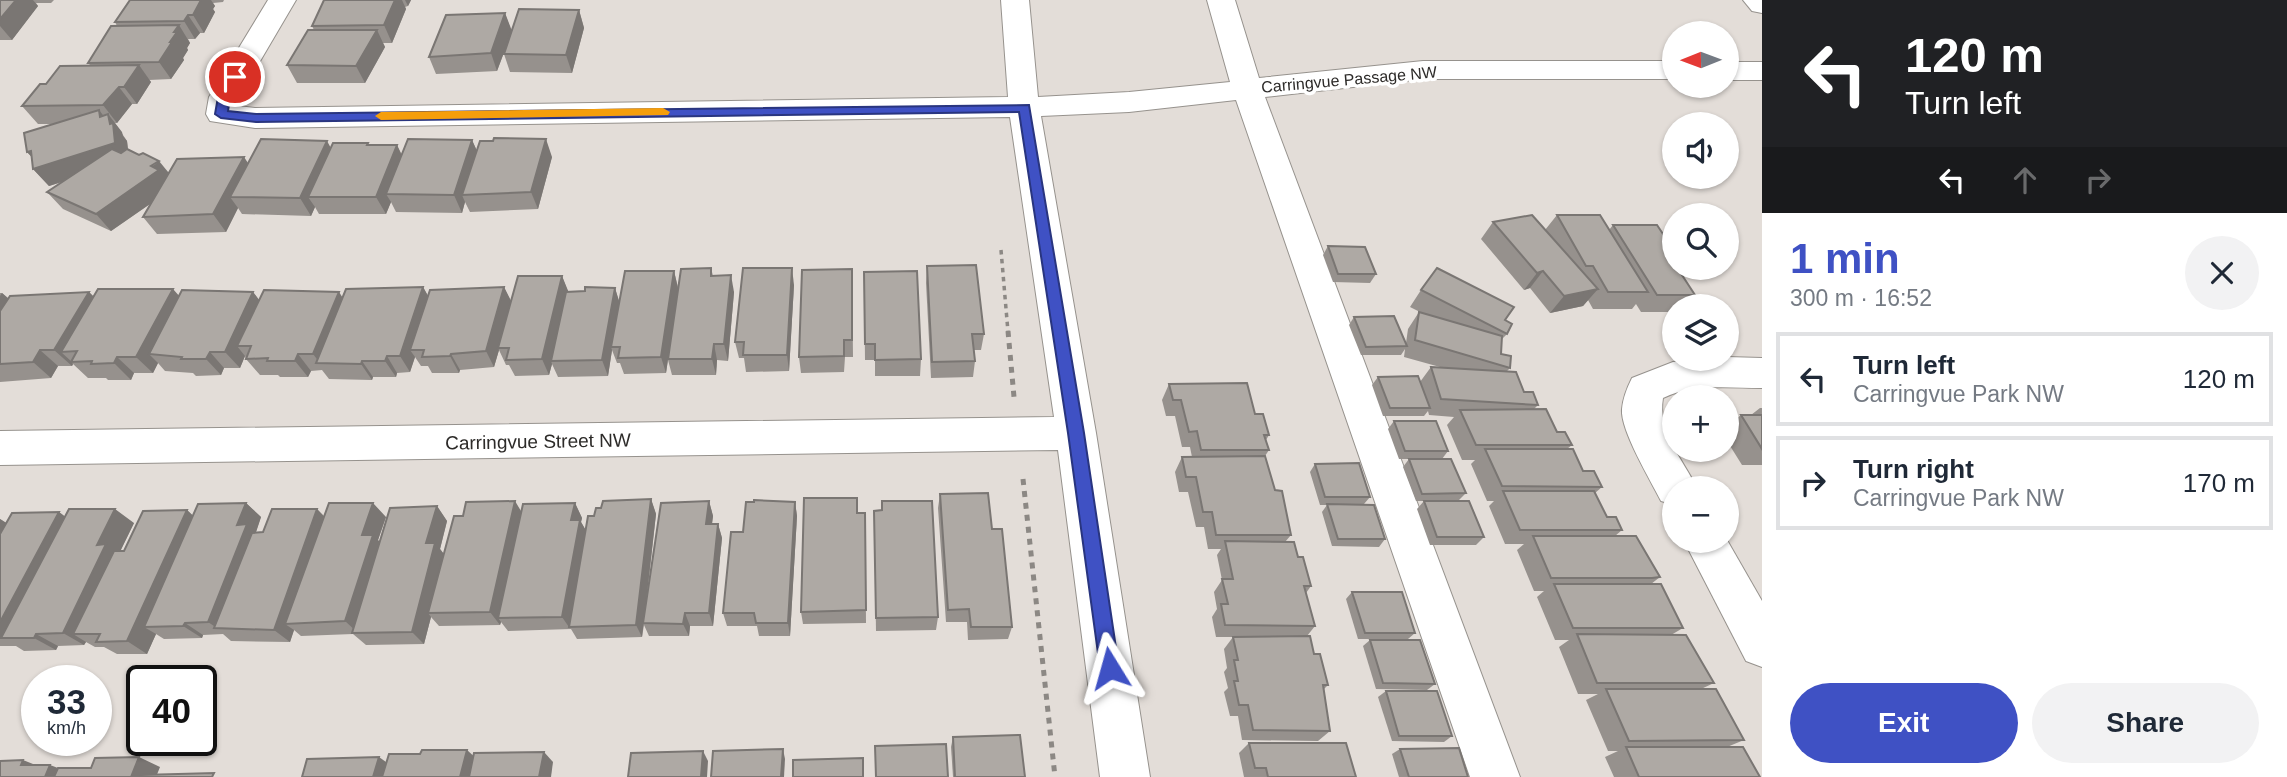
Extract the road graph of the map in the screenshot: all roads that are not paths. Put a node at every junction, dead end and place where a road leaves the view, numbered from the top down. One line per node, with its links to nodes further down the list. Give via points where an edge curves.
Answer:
1 (282, 0): 10 (street, Carringvue Passage NW, via 224,97 221,114 256,118)
2 (1016, 0): 10 (street)
3 (1221, 0): 9 (street)
4 (1757, 0): 5 (street)
5 (1762, 5)
6 (1662, 71): 9 (street, Carringvue Passage NW, via 1423,70)
7 (1740, 71): 8 (street)
8 (1762, 71)
9 (1247, 88): 10 (street, Carringvue Passage NW, via 1129,102); 18 (street)
10 (1024, 107): 12 (street)
11 (1762, 373): 14 (street, via 1690,374 1663,379 1646,389 1641,412)
12 (1076, 433): 13 (street, Carringvue Street NW); 17 (street)
13 (0, 448)
14 (1670, 476)
15 (1712, 553): 16 (street)
16 (1762, 645)
17 (1125, 777)
18 (1495, 777)

